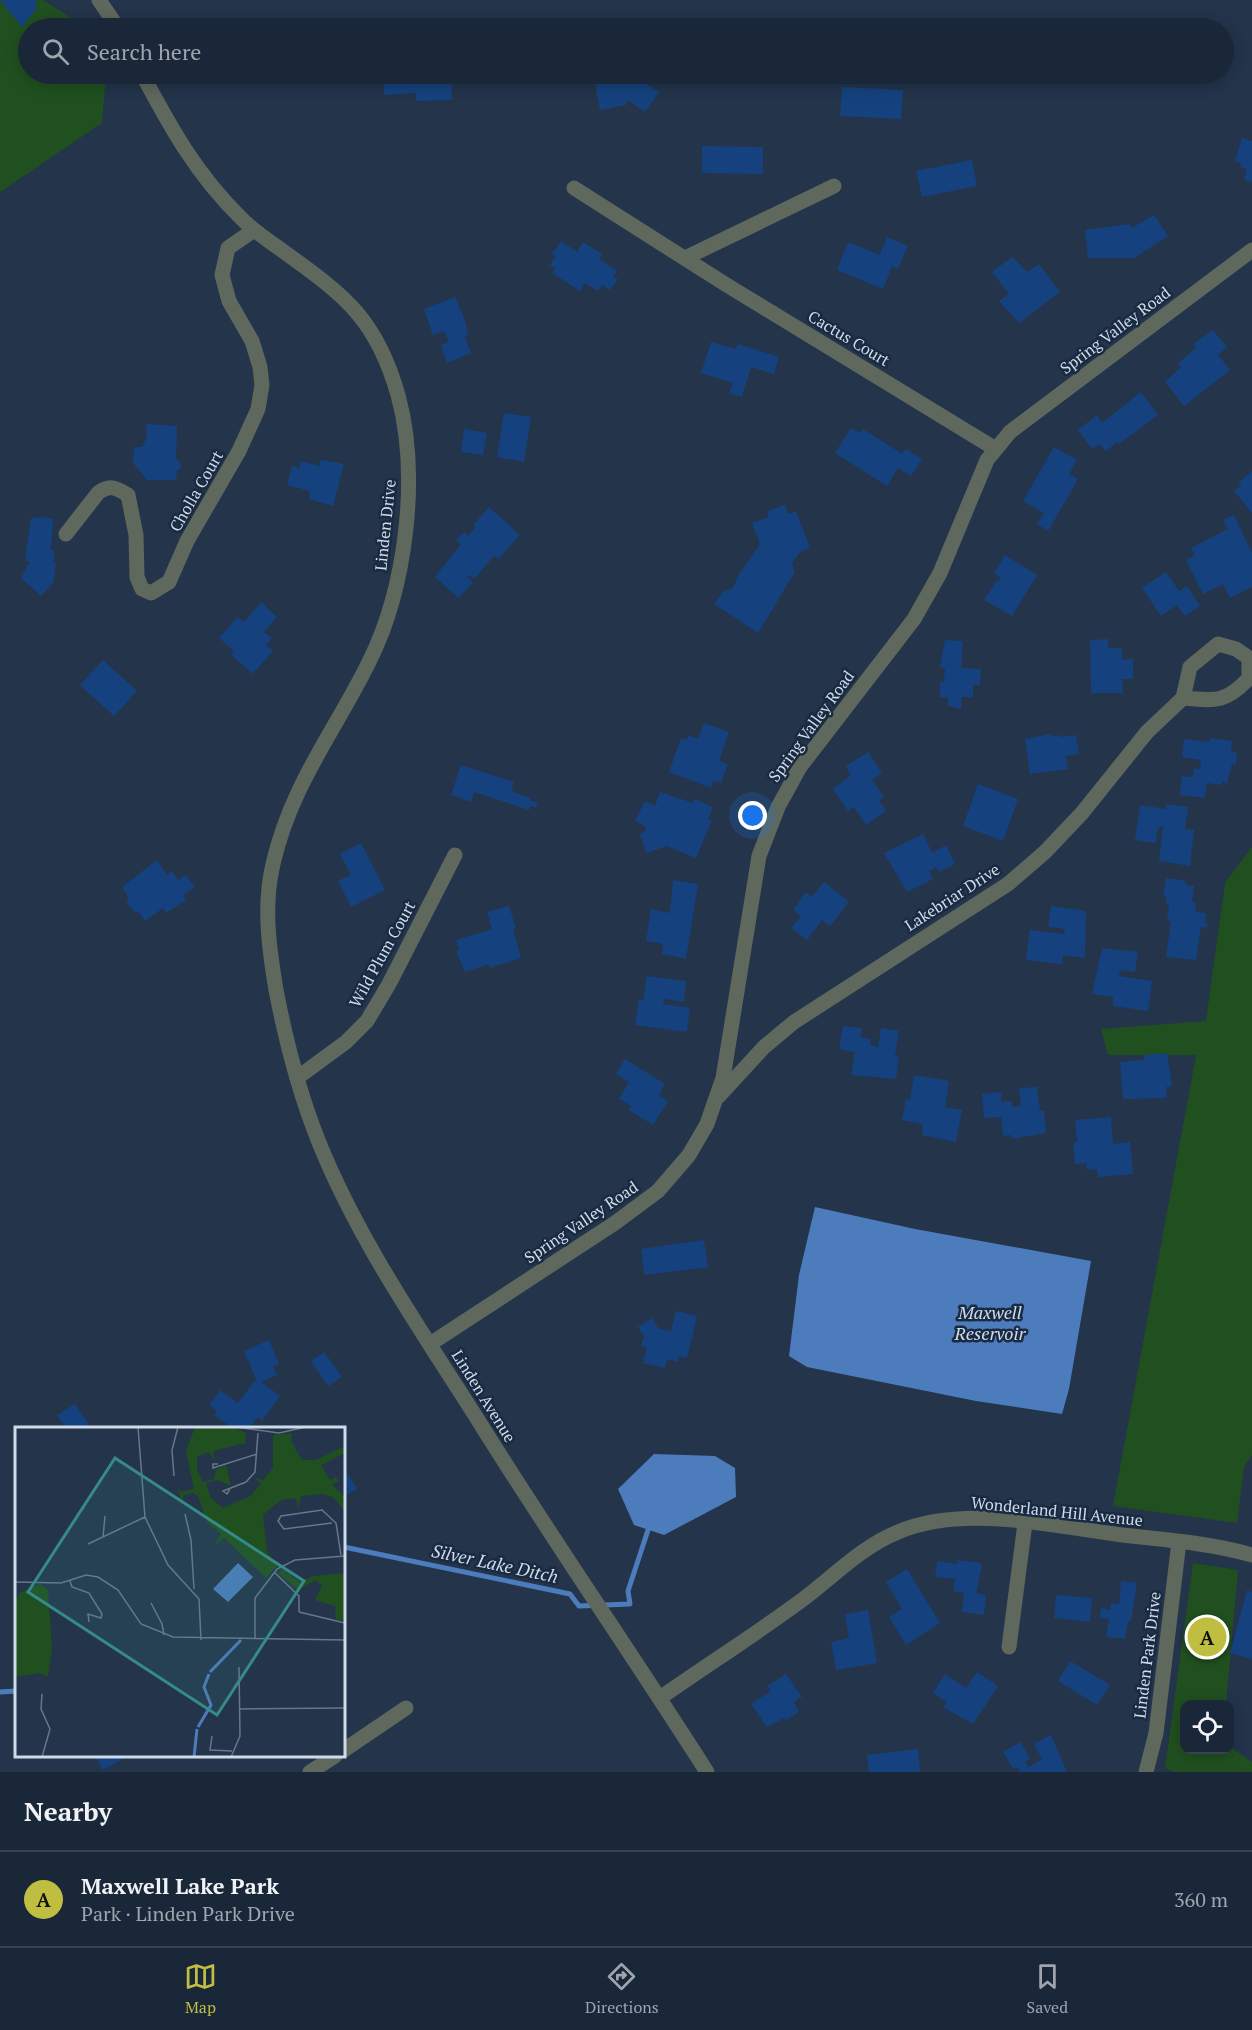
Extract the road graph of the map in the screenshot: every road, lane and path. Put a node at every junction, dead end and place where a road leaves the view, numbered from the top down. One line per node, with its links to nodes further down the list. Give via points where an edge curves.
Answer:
1 (99, 0): 2 (street)
2 (111, 18)
3 (147, 84): 6 (street, Linden Drive, via 203,178)
4 (834, 186): 8 (street)
5 (574, 188): 8 (street, Cactus Court)
6 (254, 230): 10 (street, Cholla Court, via 228,248 222,275 229,301 252,341 260,367 258,409 169,582 151,593 142,589 137,577 136,535 128,495 114,487 98,493); 13 (street, Linden Drive, via 335,289 376,338 399,398 408,468 407,519 397,583 386,619 370,660 304,776 273,865 268,930)
7 (1252, 250): 9 (street, Spring Valley Road)
8 (685, 258): 9 (street, Cactus Court)
9 (994, 448): 15 (street, Spring Valley Road, via 940,573 914,619 800,767 778,807 759,856)
10 (66, 534)
11 (1183, 698): 11 (street, via 1190,667 1218,644 1249,658 1249,678 1234,694 1214,701); 15 (street, Lakebriar Drive, via 1147,732 1082,813 1008,884 794,1022 764,1047)
12 (455, 855): 14 (street, Wild Plum Court, via 367,1021 346,1042)
13 (281, 1014): 14 (street, Linden Avenue)
14 (297, 1078): 16 (street, Linden Avenue, via 320,1146 348,1204)
15 (717, 1098): 16 (street, Spring Valley Road, via 689,1155 658,1191)
16 (430, 1344): 21 (street, Linden Avenue)
17 (1025, 1522): 18 (street, Wonderland Hill Avenue); 20 (street); 21 (street, Wonderland Hill Avenue, via 971,1518 929,1522 898,1531 870,1546 801,1601)
18 (1179, 1542): 19 (street, Wonderland Hill Avenue); 27 (street, Linden Park Drive, via 1156,1733)
19 (1252, 1555)
20 (1009, 1647)
21 (660, 1698): 26 (street, Linden Avenue)
22 (406, 1708): 23 (street)
23 (345, 1749)
24 (332, 1757): 25 (street)
25 (310, 1772)
26 (707, 1772)
27 (1146, 1772)

